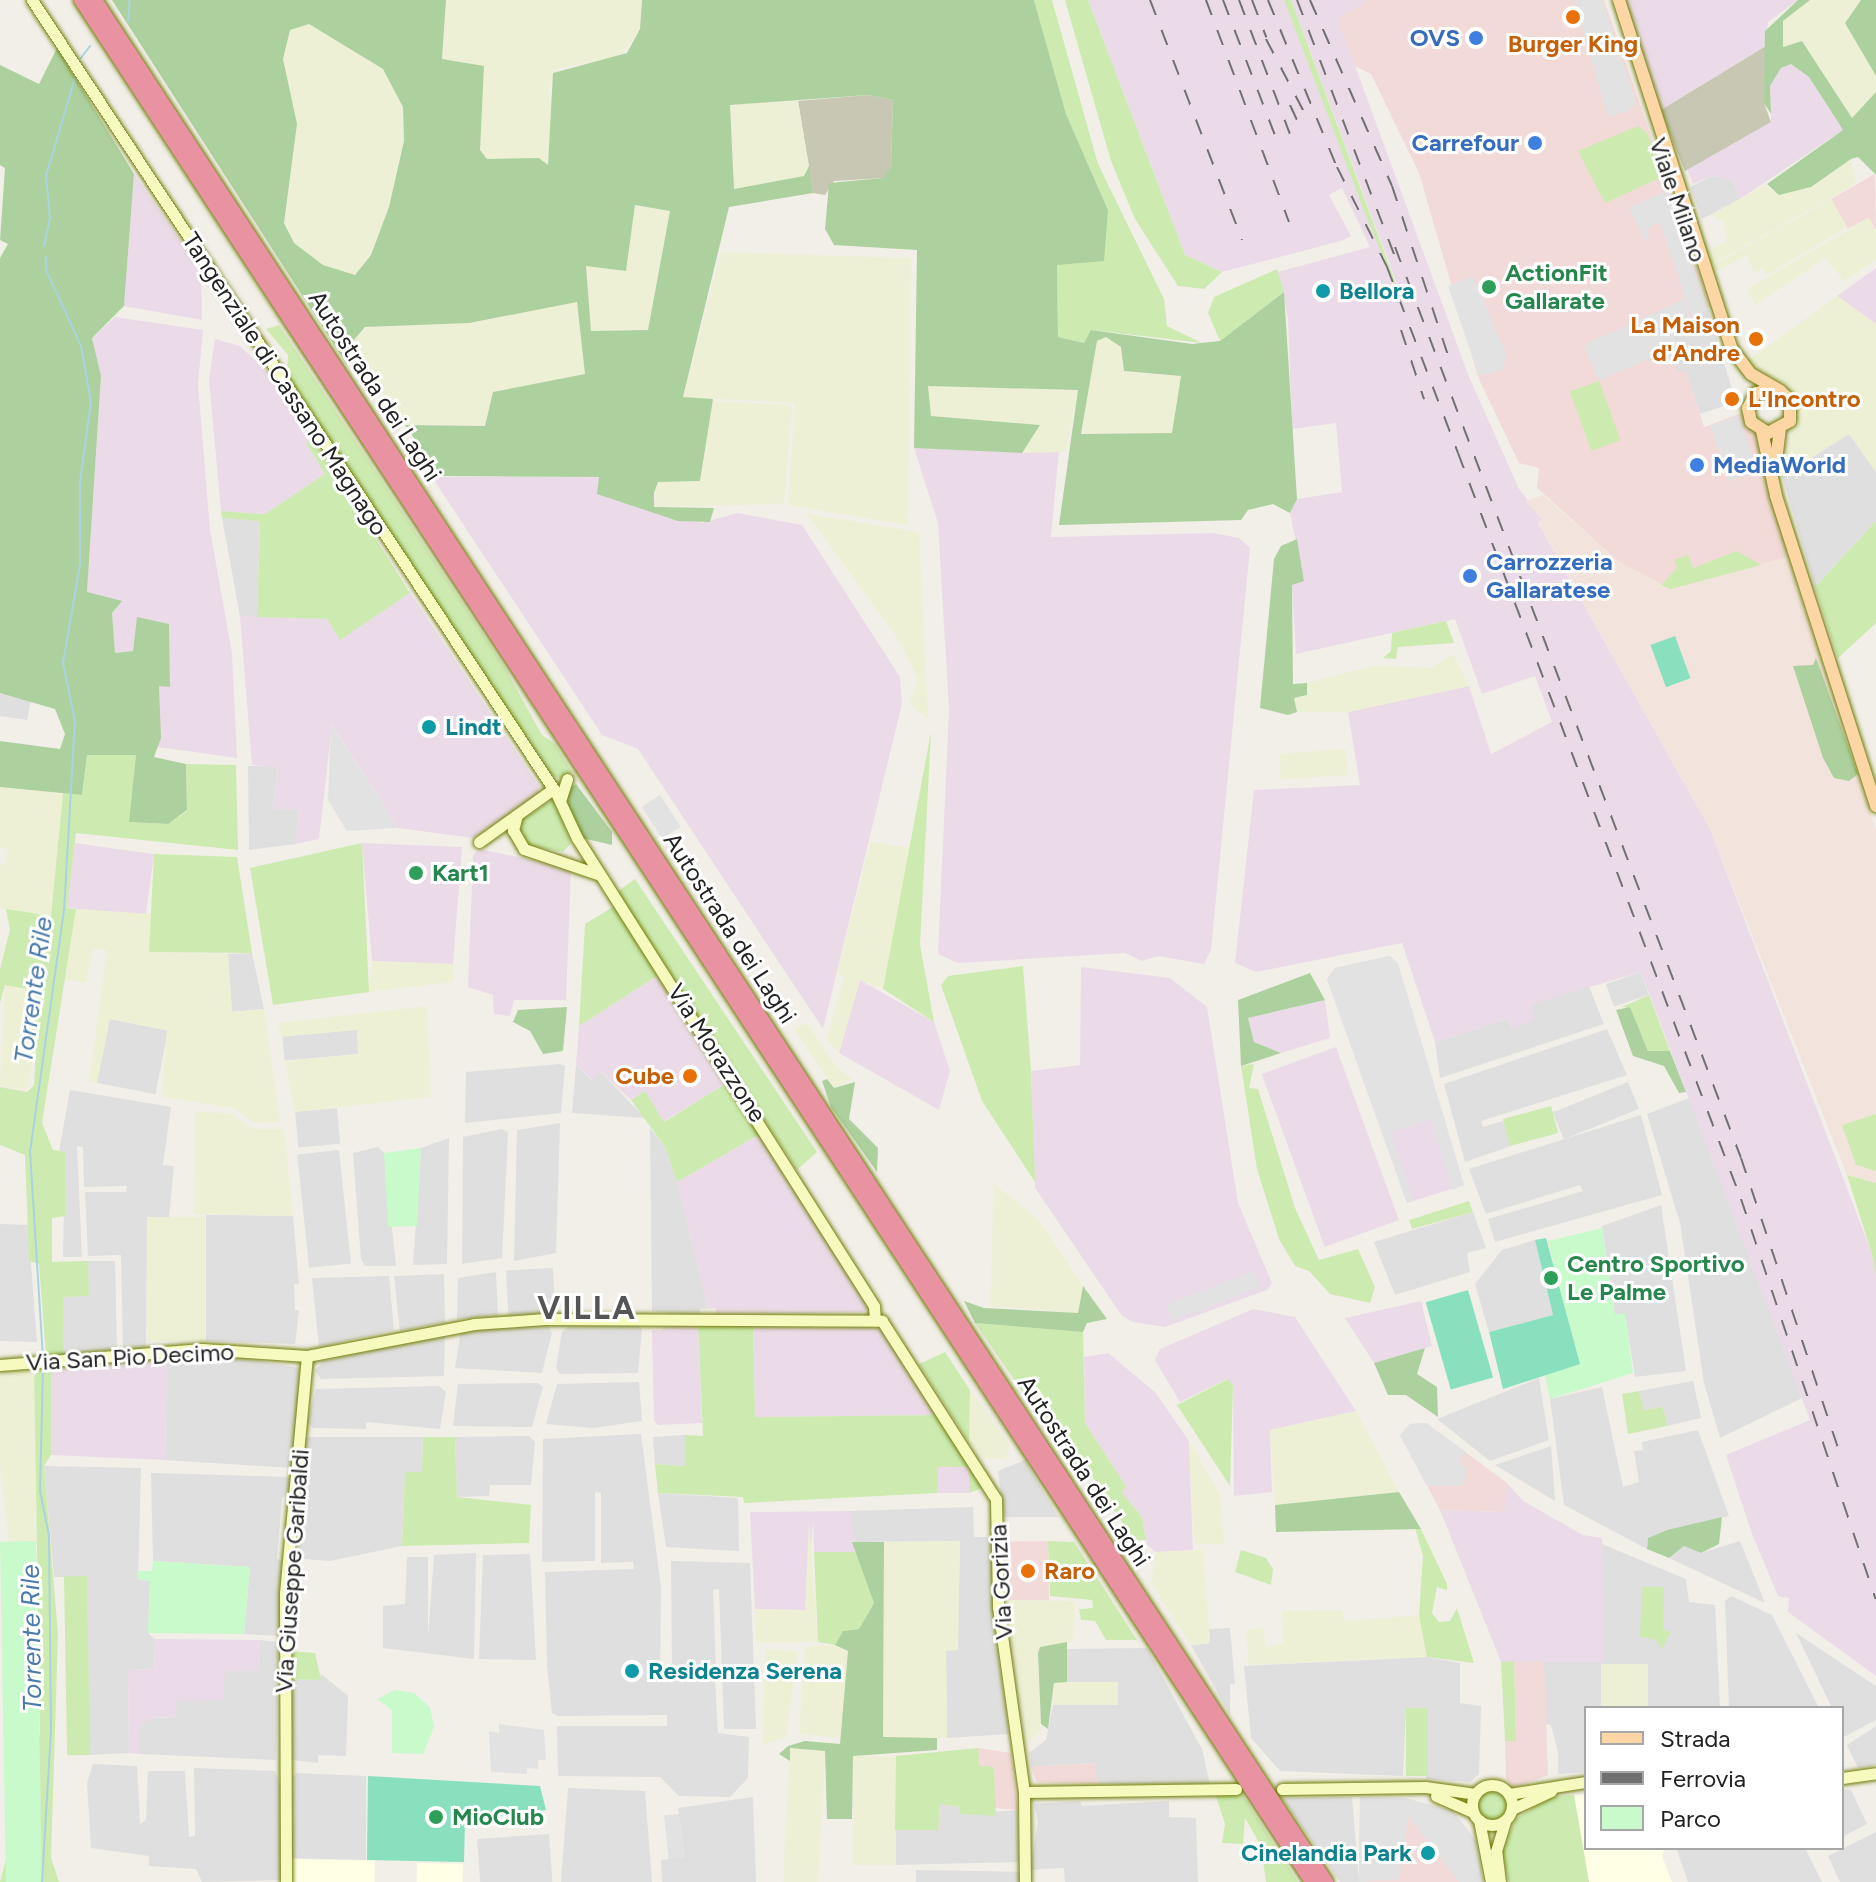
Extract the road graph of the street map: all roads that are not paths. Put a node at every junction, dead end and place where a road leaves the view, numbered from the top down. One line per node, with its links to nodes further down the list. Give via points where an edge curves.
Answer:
1 (32, 0): 10 (street, Tangenziale di Cassano Magnago)
2 (81, 0): 40 (highway, Autostrada dei Laghi)
3 (95, 0): 41 (highway, Autostrada dei Laghi)
4 (1610, 0): 7 (main road, Viale Milano, via 1725,346)
5 (1619, 0): 6 (main road, Viale Milano, via 1741,364)
6 (1773, 389): 7 (main road); 8 (main road, via 1792,407)
7 (1751, 397): 9 (main road, via 1748,414)
8 (1780, 430): 9 (main road); 13 (main road, via 1775,470)
9 (1762, 431): 16 (main road, via 1776,496)
10 (537, 768): 12 (street, Tangenziale di Cassano Magnago); 14 (street, Tangenziale di Cassano Magnago)
11 (567, 779): 15 (street)
12 (553, 789): 14 (street); 15 (street, Via Morazzone)
13 (1876, 792)
14 (540, 798): 17 (street)
15 (560, 801): 18 (street, Via Morazzone)
16 (1876, 806)
17 (517, 815): 19 (street); 20 (street, via 513,830 524,849)
18 (577, 838): 20 (street, via 569,851); 21 (street, Via Morazzone)
19 (479, 842)
20 (553, 854): 21 (street)
21 (600, 875): 22 (street, Via Morazzone, via 753,1106 874,1306)
22 (875, 1319): 23 (street, Via San Pio Decimo, via 501,1322); 32 (street, Via Gorizia, via 887,1324 996,1499 998,1607)
23 (307, 1356): 24 (street, Via San Pio Decimo, via 202,1349); 38 (street, Via Giuseppe Garibaldi, via 285,1593)
24 (0, 1365)
25 (1876, 1773): 26 (street)
26 (1844, 1778)
27 (1584, 1785): 34 (street)
28 (1584, 1785): 35 (street, via 1545,1792)
29 (1412, 1788): 31 (street); 33 (street); 36 (street)
30 (1236, 1789): 32 (street)
31 (1282, 1789)
32 (1024, 1792): 39 (street, Via Gorizia)
33 (1476, 1794): 34 (street, via 1491,1786); 36 (street)
34 (1509, 1794): 35 (street)
35 (1512, 1809): 37 (street)
36 (1476, 1816): 37 (street, via 1491,1825); 42 (street)
37 (1505, 1821): 43 (street, via 1496,1851)
38 (286, 1882)
39 (1025, 1882)
40 (1312, 1882)
41 (1326, 1882)
42 (1491, 1882)
43 (1500, 1882)

